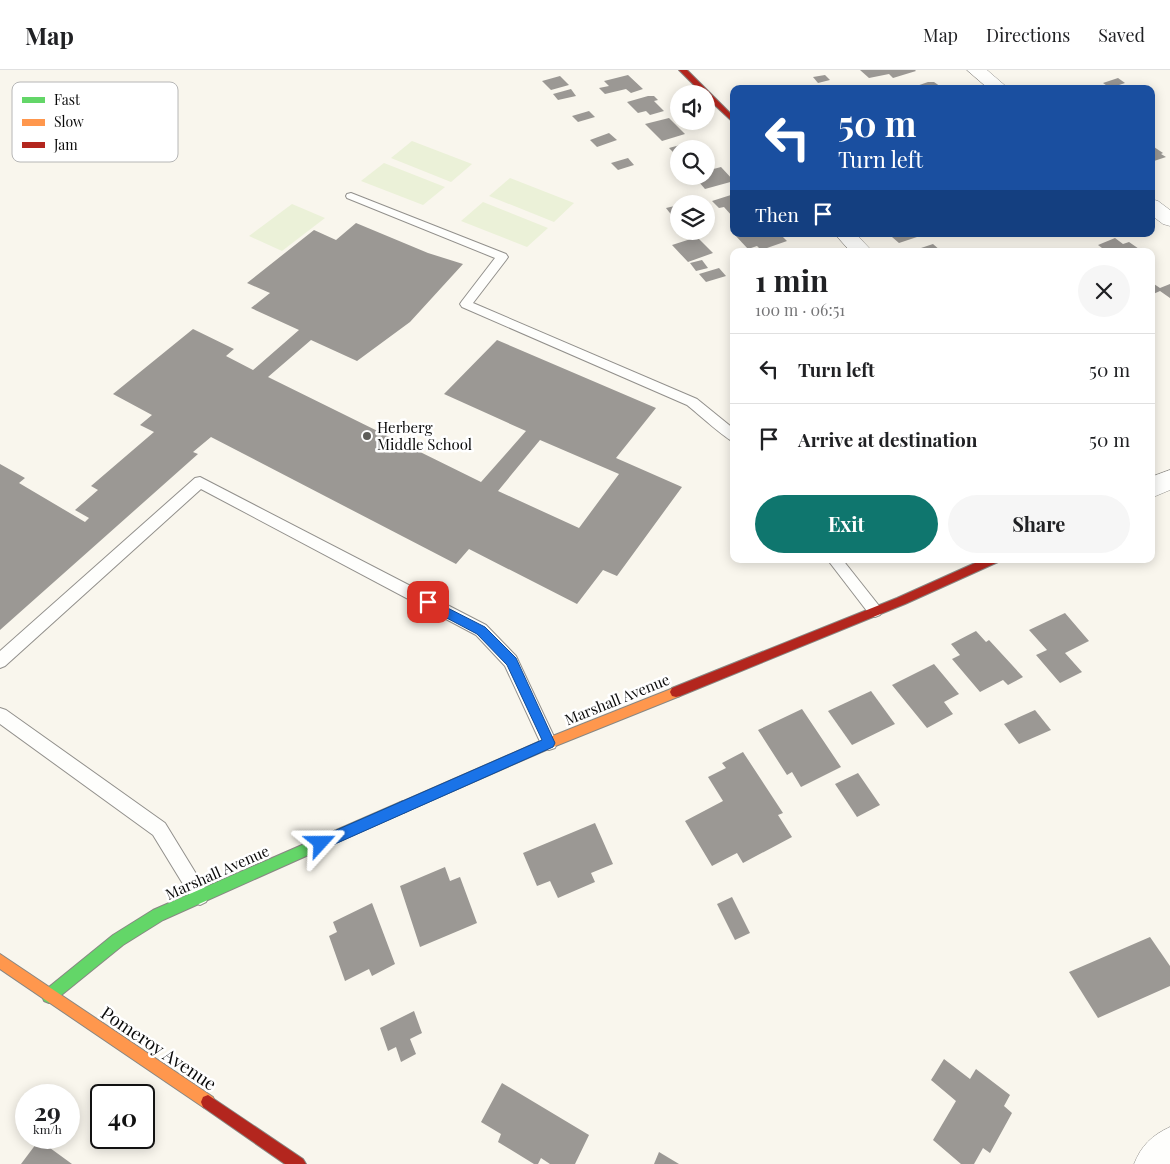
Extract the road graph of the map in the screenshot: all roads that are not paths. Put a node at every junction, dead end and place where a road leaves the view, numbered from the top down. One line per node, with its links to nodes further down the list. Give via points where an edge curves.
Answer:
1 (684, 70): 4 (street)
2 (976, 70): 3 (street)
3 (995, 85)
4 (730, 117)
5 (351, 196): 10 (lane, via 502,257 466,304 692,402)
6 (1155, 208): 7 (street)
7 (1170, 220)
8 (848, 237): 9 (street)
9 (859, 248)
10 (730, 433)
11 (1170, 479): 12 (street)
12 (1155, 486)
13 (837, 563): 15 (lane)
14 (985, 563): 15 (street, Marshall Avenue)
15 (875, 611): 18 (street, Marshall Avenue)
16 (0, 661): 18 (lane, via 200,482 481,630 511,661)
17 (0, 715): 19 (lane, via 160,829)
18 (549, 743): 19 (street, Marshall Avenue)
19 (200, 896): 21 (street, Marshall Avenue, via 158,915 118,940)
20 (0, 961): 21 (street, Pomeroy Avenue)
21 (49, 996): 23 (street, Pomeroy Avenue)
22 (1170, 1146): 24 (street)
23 (298, 1164)
24 (1153, 1164)

